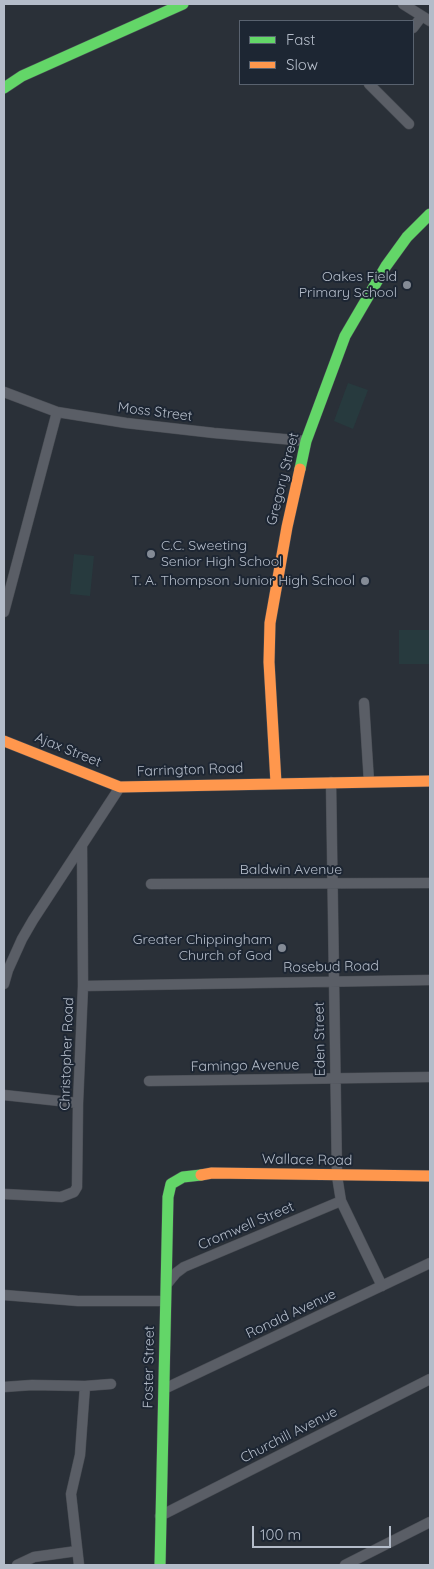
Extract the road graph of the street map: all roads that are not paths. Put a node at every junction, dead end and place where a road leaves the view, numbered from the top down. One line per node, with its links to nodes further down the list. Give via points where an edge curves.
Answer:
1 (183, 4): 6 (street, via 22,76)
2 (403, 4): 3 (street)
3 (426, 18): 4 (street)
4 (414, 27)
5 (372, 85): 7 (street)
6 (4, 88)
7 (409, 124)
8 (430, 214): 11 (street, Gregory Street, via 386,266 358,312 345,336)
9 (4, 392): 10 (street, Moss Street)
10 (57, 412): 11 (street, Moss Street, via 126,423); 12 (street)
11 (306, 441): 18 (street, Gregory Street, via 270,623)
12 (4, 612)
13 (364, 703): 17 (street)
14 (4, 741): 19 (street, Ajax Street)
15 (430, 781): 17 (street, Farrington Road)
16 (331, 782): 17 (street, Farrington Road); 18 (street, Farrington Road); 23 (street, Eden Street)
17 (369, 782)
18 (276, 783): 19 (street, Farrington Road)
19 (120, 787): 20 (street, Farrington Road)
20 (82, 845): 26 (street, Farrington Road, via 22,939); 27 (street, Christopher Road)
21 (430, 883): 23 (street, Baldwin Avenue)
22 (151, 884): 23 (street, Baldwin Avenue)
23 (332, 884): 24 (street, Eden Street)
24 (333, 980): 25 (street, Rosebud Road); 27 (street, Rosebud Road); 29 (street, Eden Street)
25 (430, 980)
26 (4, 984)
27 (83, 986): 32 (street, Christopher Road)
28 (430, 1076): 29 (street, Famingo Avenue)
29 (334, 1078): 30 (street, Famingo Avenue); 33 (street, Eden Street)
30 (149, 1081)
31 (4, 1095): 32 (street)
32 (78, 1103): 36 (street, Christopher Road, via 78,1179 74,1192 61,1197)
33 (337, 1176): 34 (street, Wallace Road); 35 (street, Wallace Road, via 212,1173); 37 (street, Eden Street)
34 (430, 1176)
35 (182, 1177): 39 (street, Foster Street, via 171,1184 168,1197)
36 (4, 1194)
37 (340, 1201): 39 (street, Cromwell Street, via 184,1267); 40 (street, Eden Street)
38 (430, 1263): 40 (street, Ronald Avenue)
39 (167, 1284): 42 (street, Foster Street)
40 (382, 1286): 47 (street, Ronald Avenue)
41 (4, 1295): 42 (street, via 78,1301)
42 (165, 1301): 47 (street, Foster Street)
43 (430, 1379): 48 (street, Churchill Avenue)
44 (111, 1384): 45 (street)
45 (85, 1386): 46 (street); 50 (street, via 80,1455 71,1494)
46 (4, 1387)
47 (164, 1389): 48 (street, Foster Street)
48 (160, 1516): 53 (street, Foster Street)
49 (430, 1522): 54 (street)
50 (77, 1552): 51 (street, via 34,1557); 52 (street)
51 (17, 1565)
52 (79, 1565)
53 (160, 1565)
54 (345, 1565)

